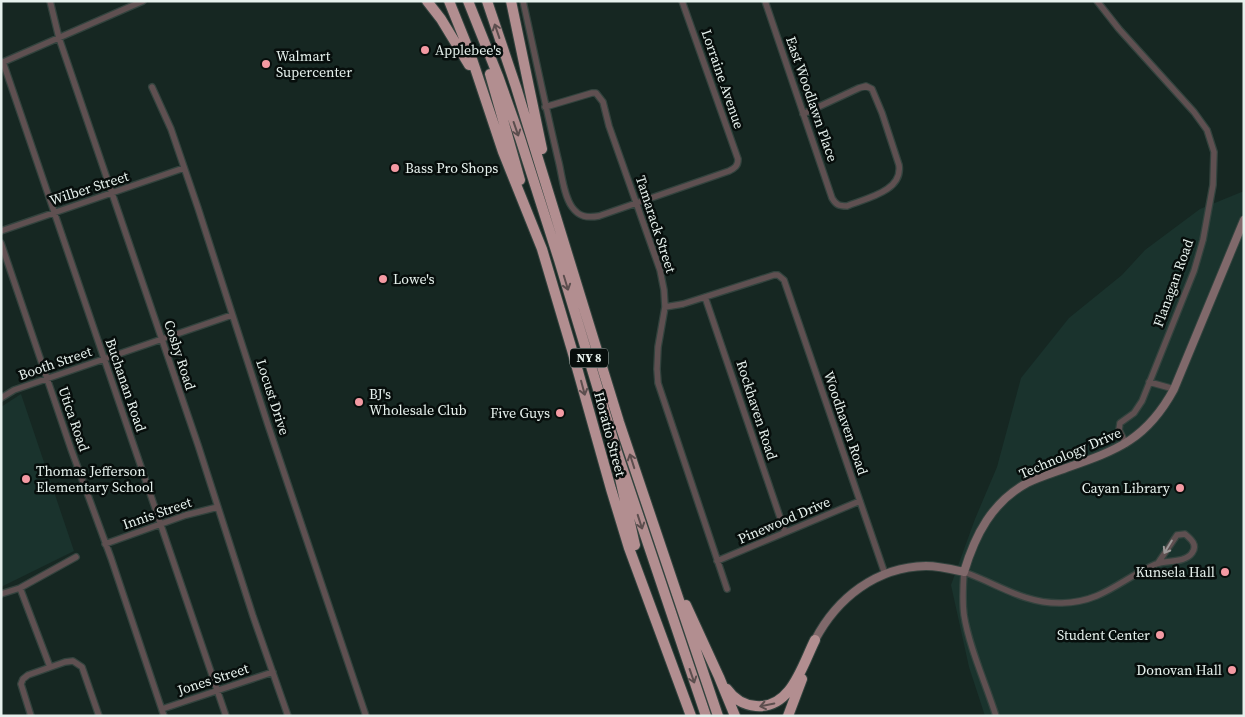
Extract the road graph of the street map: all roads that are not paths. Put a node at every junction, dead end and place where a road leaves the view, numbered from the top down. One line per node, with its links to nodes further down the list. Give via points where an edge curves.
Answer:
1 (50, 1): 13 (street, Cosby Road)
2 (144, 1): 13 (street)
3 (427, 1): 16 (highway, via 457,43)
4 (449, 1): 16 (highway)
5 (468, 1): 12 (highway, NY 8)
6 (487, 1): 22 (highway, NY 8, one-way to 6)
7 (511, 1): 22 (highway)
8 (523, 1): 17 (street)
9 (682, 1): 21 (street, Lorraine Avenue, via 738,159 737,165 729,172)
10 (765, 1): 18 (street, East Woodlawn Place)
11 (1097, 1): 34 (street, Flanagan Road, via 1194,112 1207,130 1214,152 1213,185 1203,240 1194,271)
12 (481, 34): 25 (highway); 38 (highway, NY 8, one-way to 38, via 541,204)
13 (59, 38): 14 (street); 20 (street, Cosby Road)
14 (2, 62): 23 (street, Buchanan Road)
15 (152, 88): 19 (street, Locust Drive)
16 (482, 90): 25 (highway, Horatio Street)
17 (545, 107): 21 (street, Tamarack Street, via 592,93 600,97); 21 (street, via 568,199 577,213 589,218)
18 (803, 114): 18 (street, East Woodlawn Place, via 837,205 847,206 890,187 898,179 899,165 872,89 861,87)
19 (184, 168): 20 (street, Wilber Street); 30 (street, Locust Drive)
20 (112, 193): 23 (street, Wilber Street); 31 (street, Cosby Road)
21 (636, 203): 29 (street, Tamarack Street, via 660,270)
22 (554, 211): 45 (highway, NY 8, one-way to 22)
23 (54, 212): 26 (street, Wilber Street); 32 (street, Buchanan Road)
24 (1244, 220): 35 (street, Technology Drive)
25 (532, 224): 53 (highway, Horatio Street, one-way to 53, via 611,489)
26 (1, 231)
27 (1, 243): 33 (street, Utica Road)
28 (705, 297): 29 (street); 39 (street, Woodhaven Road, via 774,275 784,280); 42 (street, Rockhaven Road)
29 (665, 307): 46 (street, Tamarack Street, via 658,347 658,384)
30 (232, 315): 31 (street, Booth Street); 64 (street, Locust Drive)
31 (162, 339): 32 (street, Booth Street); 40 (street, Cosby Road)
32 (104, 359): 33 (street, Booth Street); 41 (street, Buchanan Road)
33 (47, 378): 36 (street, Booth Street); 43 (street, Utica Road)
34 (1149, 382): 35 (street); 37 (street, Flanagan Road, via 1134,413 1120,423 1119,430)
35 (1174, 389): 37 (street, Technology Drive, via 1156,418)
36 (1, 398)
37 (1126, 444): 48 (street, Technology Drive, via 1027,483 1016,491 1000,504 979,532)
38 (616, 448): 53 (highway); 66 (highway, NY 8, one-way to 66)
39 (860, 501): 42 (street, Pinewood Drive); 49 (street, Woodhaven Road)
40 (218, 507): 41 (street, Innis Street); 56 (street, Cosby Road)
41 (161, 525): 43 (street, Innis Street); 58 (street, Buchanan Road)
42 (785, 532): 46 (street, Pinewood Drive)
43 (105, 544): 59 (street, Utica Road)
44 (76, 557): 50 (street)
45 (664, 557): 57 (highway); 67 (highway, NY 8)
46 (718, 561): 51 (street, Tamarack Street)
47 (1158, 563): 47 (street, one-way to 47, via 1188,556 1194,551 1192,540 1185,534 1177,535); 48 (street, via 1100,596 1062,603 1028,599)
48 (964, 572): 49 (street, via 925,566); 70 (street, via 964,615)
49 (885, 574): 54 (street, via 846,598)
50 (20, 588): 52 (street); 55 (street)
51 (727, 589)
52 (1, 594)
53 (650, 606): 65 (highway, Horatio Street)
54 (814, 640): 57 (highway, one-way to 57, via 791,688 772,705 744,704 735,699); 69 (highway)
55 (50, 667): 60 (street, via 28,675 21,684); 61 (street, via 73,661 79,664)
56 (272, 672): 58 (street, Jones Street); 63 (street, Cosby Road)
57 (719, 677): 68 (highway)
58 (217, 691): 59 (street, Jones Street); 62 (street, Buchanan Road)
59 (163, 712)
60 (31, 716)
61 (99, 716)
62 (226, 716)
63 (288, 716)
64 (366, 716)
65 (691, 716)
66 (706, 716)
67 (718, 716)
68 (735, 716)
69 (788, 716)
70 (996, 716)

